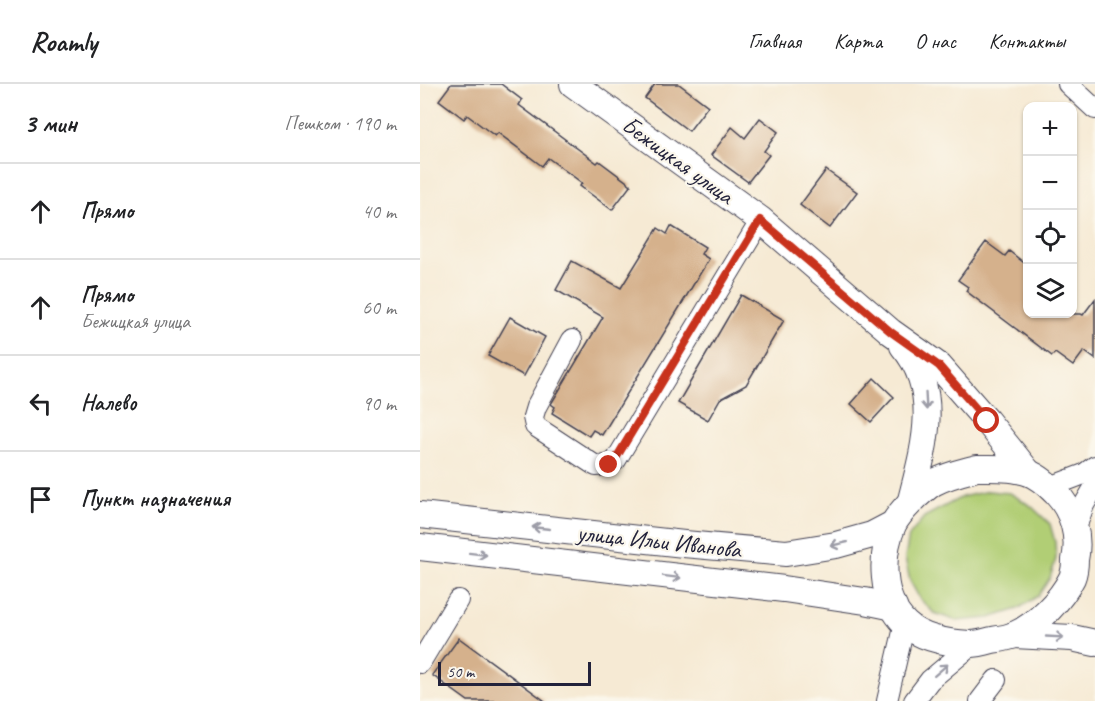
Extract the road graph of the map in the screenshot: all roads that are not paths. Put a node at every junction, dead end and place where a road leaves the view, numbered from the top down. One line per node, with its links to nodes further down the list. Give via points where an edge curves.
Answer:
1 (573, 84): 4 (main road, Бежицкая улица)
2 (1068, 84): 3 (street)
3 (1095, 109)
4 (760, 220): 5 (main road, Бежицкая улица); 6 (street, via 609,465 596,466 535,426 536,407)
5 (891, 332): 8 (main road, via 939,366); 11 (main road, one-way to 11, via 913,357 927,392 927,422)
6 (572, 340)
7 (1095, 466): 10 (street)
8 (1028, 472): 10 (main road); 11 (main road, via 977,468 933,483)
9 (1095, 486): 14 (street, via 1084,505)
10 (1050, 487): 14 (main road, via 1064,502)
11 (911, 500): 13 (main road)
12 (420, 515): 13 (main road, улица Ильи Иванова, one-way to 12, via 837,545 786,553)
13 (893, 524): 18 (main road, via 885,553 885,575 888,595)
14 (1077, 539): 16 (main road); 19 (main road, via 1073,576 1039,620)
15 (420, 547): 18 (main road, улица Ильи Иванова, one-way to 18, via 793,590 865,601)
16 (1095, 569)
17 (458, 600): 22 (street)
18 (899, 615): 21 (main road, via 919,633); 24 (street)
19 (1014, 635): 20 (main road, one-way to 20); 21 (main road)
20 (1095, 643)
21 (973, 644): 25 (street, one-way to 21, via 930,680)
22 (420, 663)
23 (996, 680): 26 (street)
24 (887, 701)
25 (915, 701)
26 (980, 701)

